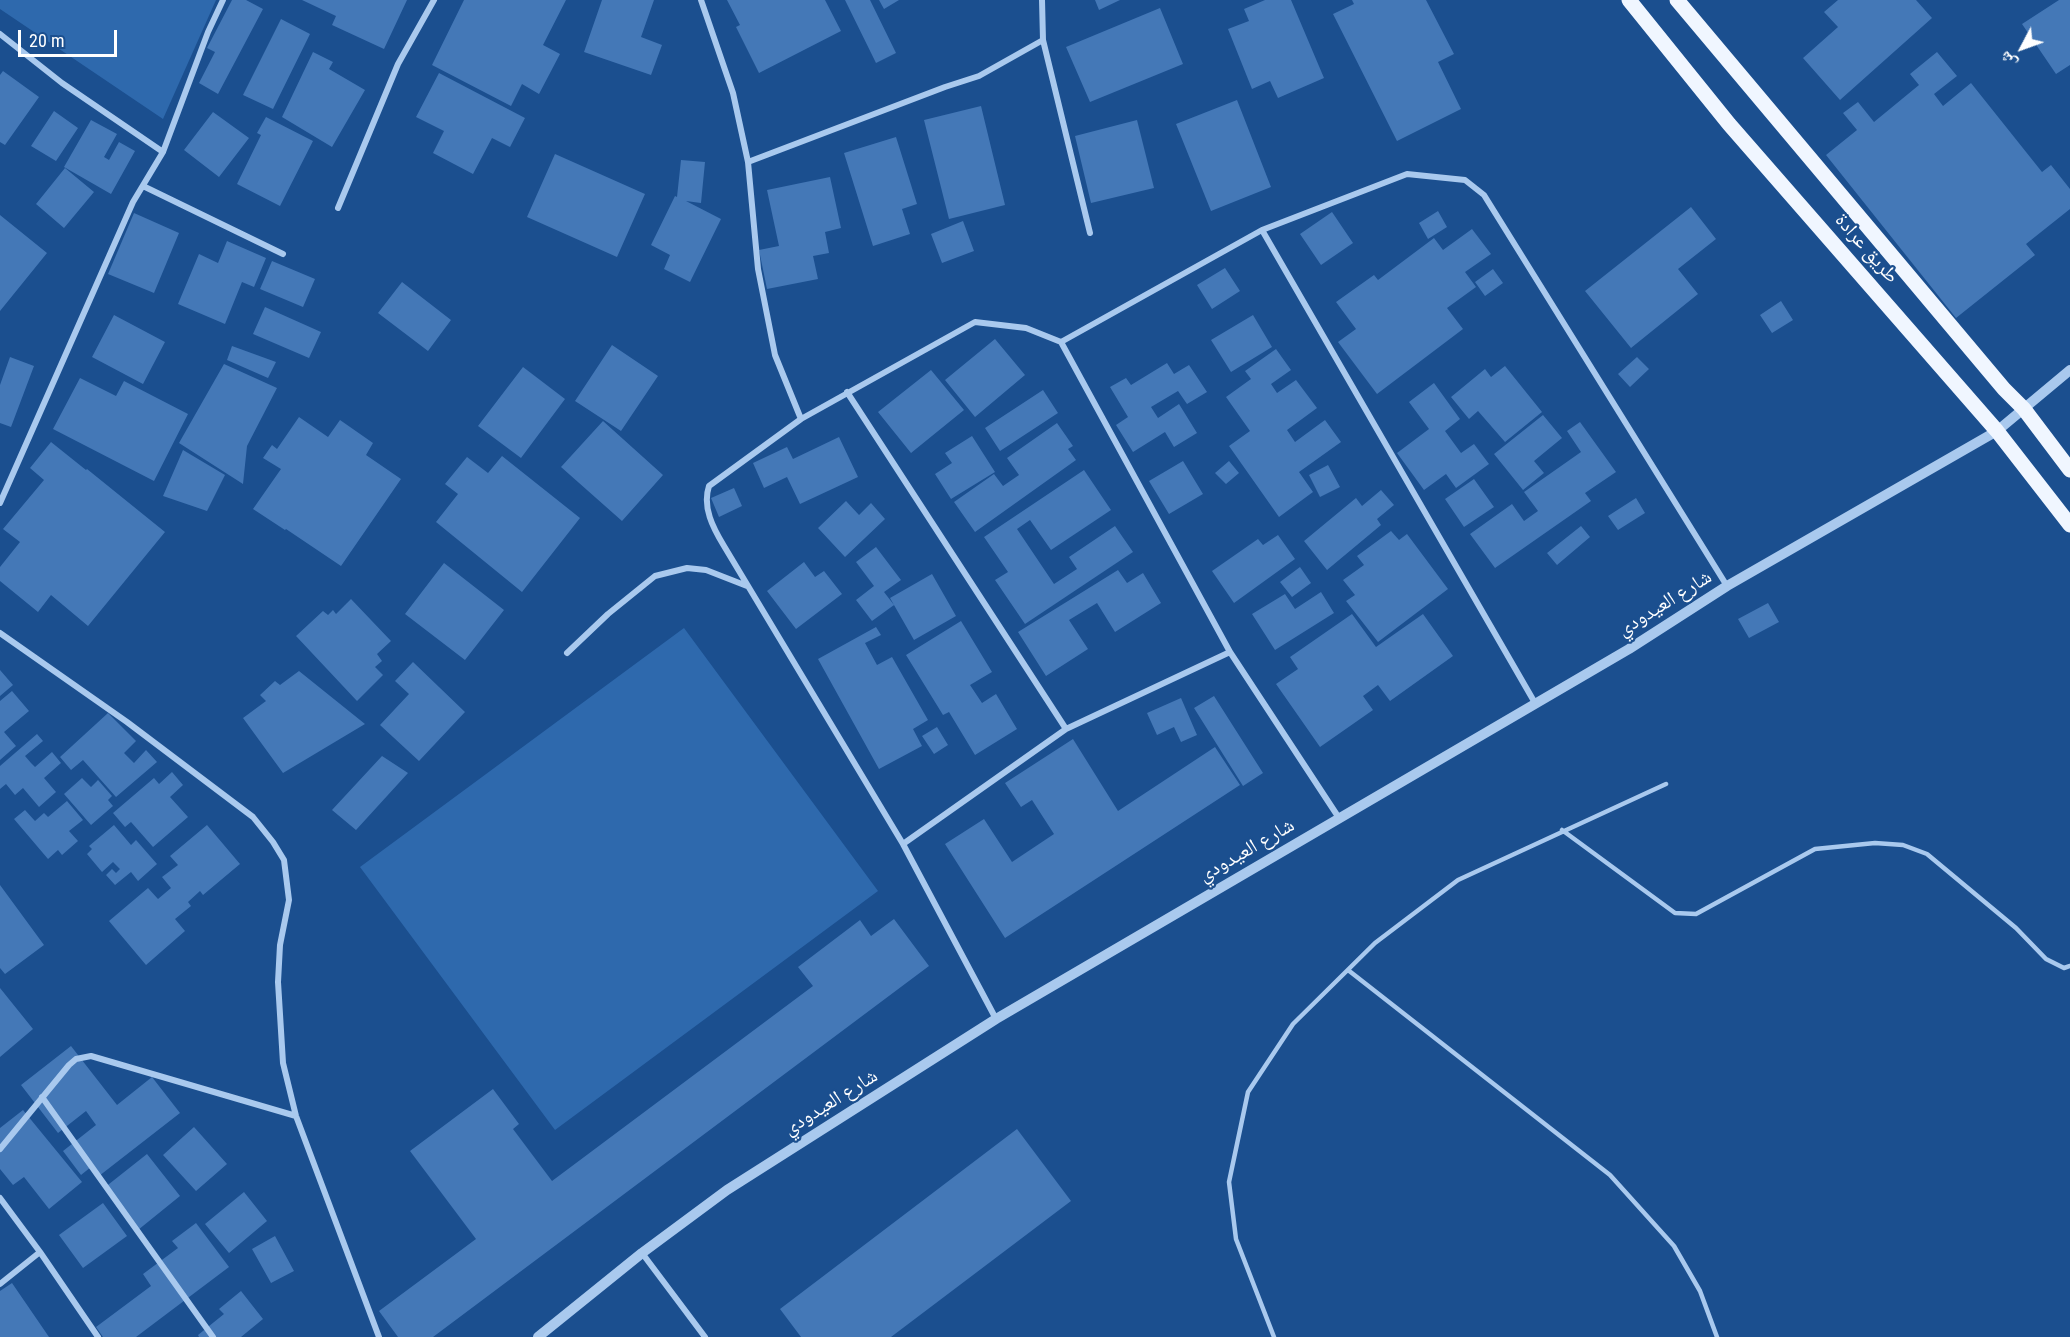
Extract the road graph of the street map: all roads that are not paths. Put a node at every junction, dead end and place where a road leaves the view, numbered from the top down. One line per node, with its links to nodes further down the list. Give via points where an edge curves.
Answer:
1 (223, 0): 9 (street)
2 (434, 0): 12 (street, via 398,64)
3 (701, 0): 10 (street, via 733,93)
4 (1042, 0): 8 (street)
5 (1629, 0): 21 (main road, طريق عرادة, via 1729,124)
6 (1677, 0): 19 (main road, طريق عرادة)
7 (0, 34): 9 (street, via 62,83)
8 (1043, 40): 10 (street, via 980,76); 14 (street)
9 (162, 152): 11 (street)
10 (747, 162): 20 (street, via 758,269 775,355)
11 (142, 186): 15 (street); 23 (street)
12 (338, 208)
13 (1263, 230): 16 (street); 26 (street, via 1407,174 1465,180 1484,195); 30 (street)
14 (1090, 233)
15 (283, 254)
16 (1061, 342): 18 (street, via 1026,328 975,322); 28 (street)
17 (2070, 370): 19 (street, شارع العيدودي)
18 (847, 392): 20 (street); 31 (street)
19 (2024, 409): 21 (street, شارع العيدودي); 22 (main road, طريق عرادة)
20 (801, 418): 25 (street, via 710,486 705,499 715,531)
21 (1997, 431): 24 (main road, طريق عرادة); 26 (street, شارع العيدودي)
22 (2070, 470)
23 (0, 503)
24 (2070, 525)
25 (747, 586): 29 (street, via 705,570 687,568 655,576); 35 (street)
26 (1727, 586): 30 (street, شارع العيدودي, via 1629,649)
27 (0, 633): 40 (street, via 253,817 273,842 284,860 289,900 280,945 279,1012 283,1063)
28 (1230, 652): 31 (street); 33 (street)
29 (567, 653)
30 (1534, 703): 33 (street, شارع العيدودي)
31 (1066, 729): 35 (street)
32 (1666, 784): 34 (lane)
33 (1339, 818): 38 (street, شارع العيدودي)
34 (1562, 830): 36 (lane, via 1675,913 1696,914 1815,849 1875,843 1903,845 1927,854 2016,928 2046,959 2064,968); 37 (lane, via 1458,879 1375,943)
35 (903, 844): 38 (street)
36 (2070, 966)
37 (1348, 970): 51 (lane, via 1293,1024 1248,1092 1229,1182 1236,1239); 52 (lane, via 1610,1175 1674,1246 1700,1291)
38 (996, 1019): 44 (street, شارع العيدودي, via 728,1190)
39 (42, 1097): 40 (street, via 69,1065 91,1056); 41 (street); 47 (street)
40 (296, 1116): 48 (street)
41 (0, 1149)
42 (0, 1198): 43 (street)
43 (40, 1252): 45 (street); 46 (street)
44 (642, 1253): 49 (street, شارع العيدودي); 50 (street)
45 (0, 1284)
46 (98, 1337)
47 (213, 1337)
48 (379, 1337)
49 (538, 1337)
50 (705, 1337)
51 (1274, 1337)
52 (1717, 1337)

